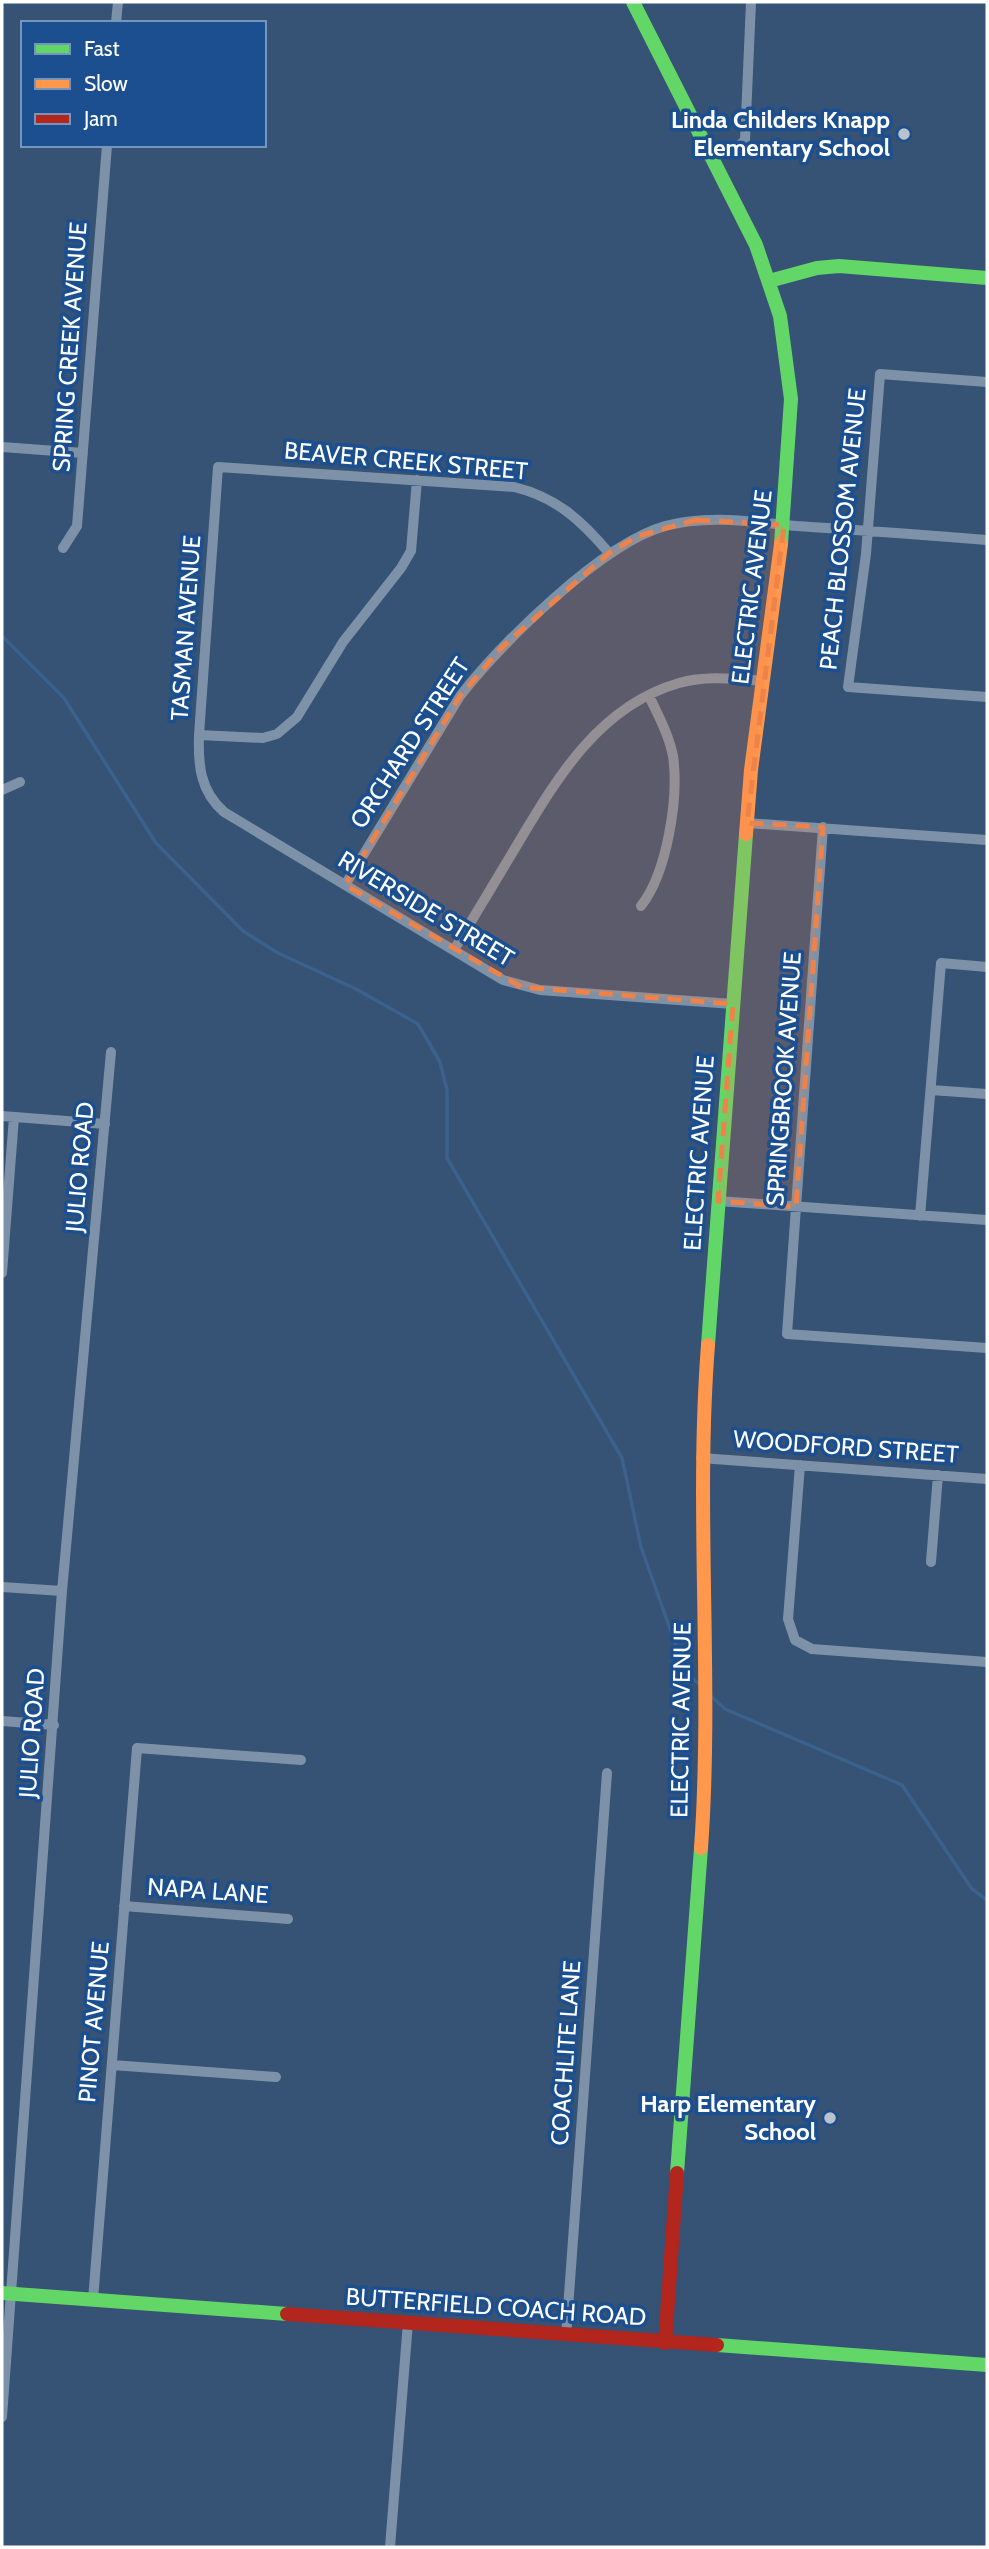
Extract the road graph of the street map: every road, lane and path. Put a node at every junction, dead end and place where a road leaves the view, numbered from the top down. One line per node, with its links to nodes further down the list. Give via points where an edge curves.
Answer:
1 (118, 2): 4 (street)
2 (633, 2): 5 (street, ELECTRIC AVENUE)
3 (751, 2): 5 (street, via 745,140 733,152)
4 (116, 21)
5 (705, 142): 8 (street, ELECTRIC AVENUE, via 757,245)
6 (107, 147): 11 (street, SPRING CREEK AVENUE)
7 (987, 278): 8 (street, via 839,267)
8 (769, 281): 14 (street, ELECTRIC AVENUE, via 782,326 791,399)
9 (987, 382): 15 (street, PEACH BLOSSOM AVENUE, via 880,374)
10 (2, 447): 11 (street)
11 (83, 453): 17 (street, SPRING CREEK AVENUE, via 77,526)
12 (218, 467): 13 (street, BEAVER CREEK STREET); 22 (street, TASMAN AVENUE)
13 (417, 480): 18 (street, BEAVER CREEK STREET, via 537,493 583,521); 22 (street, via 411,551 343,642 298,717 277,734 262,738)
14 (784, 525): 15 (street, ORCHARD STREET); 18 (street, ORCHARD STREET, via 696,520 638,536); 19 (street, ELECTRIC AVENUE)
15 (868, 531): 16 (street, ORCHARD STREET); 21 (street, PEACH BLOSSOM AVENUE, via 848,687)
16 (987, 540)
17 (62, 548)
18 (609, 553): 29 (street, ORCHARD STREET, via 479,671)
19 (764, 681): 20 (street, via 704,679 679,683); 26 (street, ELECTRIC AVENUE)
20 (649, 696): 30 (street, via 666,732 675,780 658,879); 31 (street, via 625,709 572,758)
21 (987, 698)
22 (199, 735): 25 (street, TASMAN AVENUE, via 200,775)
23 (20, 782): 24 (street)
24 (2, 790)
25 (206, 792): 29 (street, RIVERSIDE STREET, via 224,812)
26 (747, 823): 27 (street); 33 (street, ELECTRIC AVENUE)
27 (823, 827): 28 (street); 41 (street, SPRINGBROOK AVENUE)
28 (987, 840)
29 (345, 885): 31 (street, RIVERSIDE STREET)
30 (641, 906)
31 (454, 950): 33 (street, RIVERSIDE STREET, via 521,987)
32 (987, 967): 35 (street, via 941,963)
33 (733, 1004): 40 (street, ELECTRIC AVENUE)
34 (111, 1052): 39 (street, JULIO ROAD)
35 (931, 1090): 36 (street); 42 (street)
36 (987, 1094)
37 (2, 1116): 38 (street)
38 (13, 1117): 39 (street); 44 (street)
39 (105, 1124): 52 (street, JULIO ROAD)
40 (718, 1201): 41 (street); 46 (street, ELECTRIC AVENUE)
41 (796, 1207): 42 (street); 45 (street, SPRINGBROOK AVENUE, via 787,1334)
42 (920, 1216): 43 (street)
43 (987, 1220)
44 (2, 1273)
45 (987, 1348)
46 (702, 1458): 47 (street, WOODFORD STREET); 66 (street, ELECTRIC AVENUE, via 708,1724)
47 (800, 1465): 48 (street, WOODFORD STREET); 53 (street, via 788,1619 795,1640 812,1649)
48 (938, 1475): 49 (street, WOODFORD STREET); 50 (street)
49 (987, 1479)
50 (931, 1562)
51 (2, 1587): 52 (street)
52 (62, 1591): 55 (street, JULIO ROAD)
53 (987, 1662)
54 (2, 1721): 55 (street)
55 (54, 1725): 62 (street, JULIO ROAD)
56 (301, 1760): 58 (street, PINOT AVENUE, via 137,1748)
57 (607, 1773): 65 (street, COACHLITE LANE)
58 (124, 1906): 59 (street, NAPA LANE); 60 (street, PINOT AVENUE)
59 (288, 1919)
60 (112, 2064): 61 (street); 63 (street, PINOT AVENUE)
61 (276, 2077)
62 (6, 2294): 63 (street, BUTTERFIELD COACH ROAD); 68 (street, JULIO ROAD)
63 (93, 2300): 64 (street, BUTTERFIELD COACH ROAD)
64 (408, 2322): 65 (street, BUTTERFIELD COACH ROAD); 69 (street)
65 (566, 2336): 66 (street, BUTTERFIELD COACH ROAD)
66 (665, 2343): 67 (street, BUTTERFIELD COACH ROAD)
67 (987, 2365)
68 (2, 2417)
69 (390, 2547)

